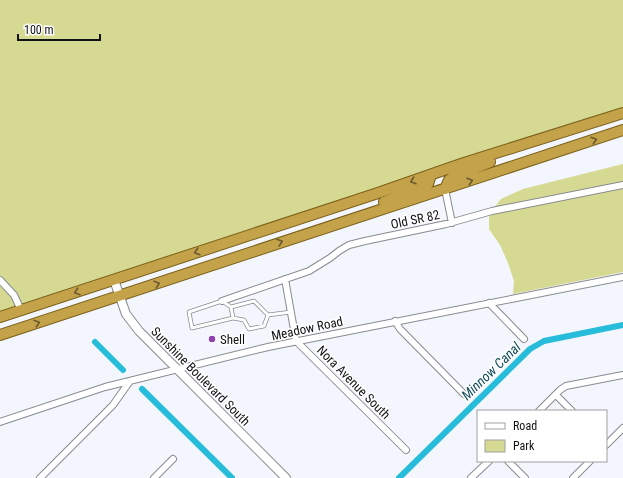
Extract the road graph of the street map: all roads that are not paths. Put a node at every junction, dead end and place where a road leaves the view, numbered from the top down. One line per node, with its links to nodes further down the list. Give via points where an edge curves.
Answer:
1 (623, 113): 2 (highway)
2 (571, 130): 4 (highway); 6 (highway, via 560,139 453,177)
3 (623, 130): 6 (highway, one-way to 3)
4 (431, 175): 8 (highway, via 428,184 418,189 340,216); 12 (highway, one-way to 12)
5 (623, 185): 7 (street, Old SR 82, via 492,211)
6 (444, 189): 7 (street); 8 (highway)
7 (452, 222): 10 (street, Old SR 82, via 349,246 309,271)
8 (326, 227): 13 (highway, one-way to 8)
9 (623, 277): 15 (street, Meadow Road)
10 (285, 279): 14 (street, Old SR 82); 18 (street)
11 (0, 280): 17 (street)
12 (114, 280): 13 (street, Sunshine Boulevard South); 17 (highway, one-way to 17)
13 (120, 296): 23 (highway, one-way to 13); 26 (street, Sunshine Boulevard South, via 126,314 134,325)
14 (222, 301): 16 (lane); 21 (lane, via 189,312 192,328)
15 (489, 303): 22 (street, Meadow Road); 24 (street)
16 (231, 307): 19 (lane, via 254,301); 21 (lane)
17 (22, 310): 20 (highway)
18 (291, 312): 19 (lane); 25 (street)
19 (268, 315): 21 (lane, via 264,326 249,329 244,320)
20 (0, 317)
21 (233, 318)
22 (395, 322): 25 (street, Meadow Road); 29 (street)
23 (0, 335)
24 (524, 339)
25 (296, 341): 26 (street, Meadow Road); 36 (street, Nora Avenue South)
26 (177, 369): 28 (street, Meadow Road); 43 (street, Sunshine Boulevard South)
27 (623, 375): 30 (street, via 566,386)
28 (130, 381): 33 (street, Meadow Road); 41 (street, via 113,405)
29 (464, 394)
30 (556, 395): 31 (street); 32 (street)
31 (540, 410)
32 (571, 410)
33 (0, 422)
34 (623, 428): 35 (street)
35 (607, 444)
36 (406, 450)
37 (173, 459): 42 (street)
38 (488, 462): 44 (street)
39 (509, 462): 45 (street)
40 (589, 462): 46 (street)
41 (40, 478)
42 (154, 478)
43 (286, 478)
44 (471, 478)
45 (525, 478)
46 (572, 478)

